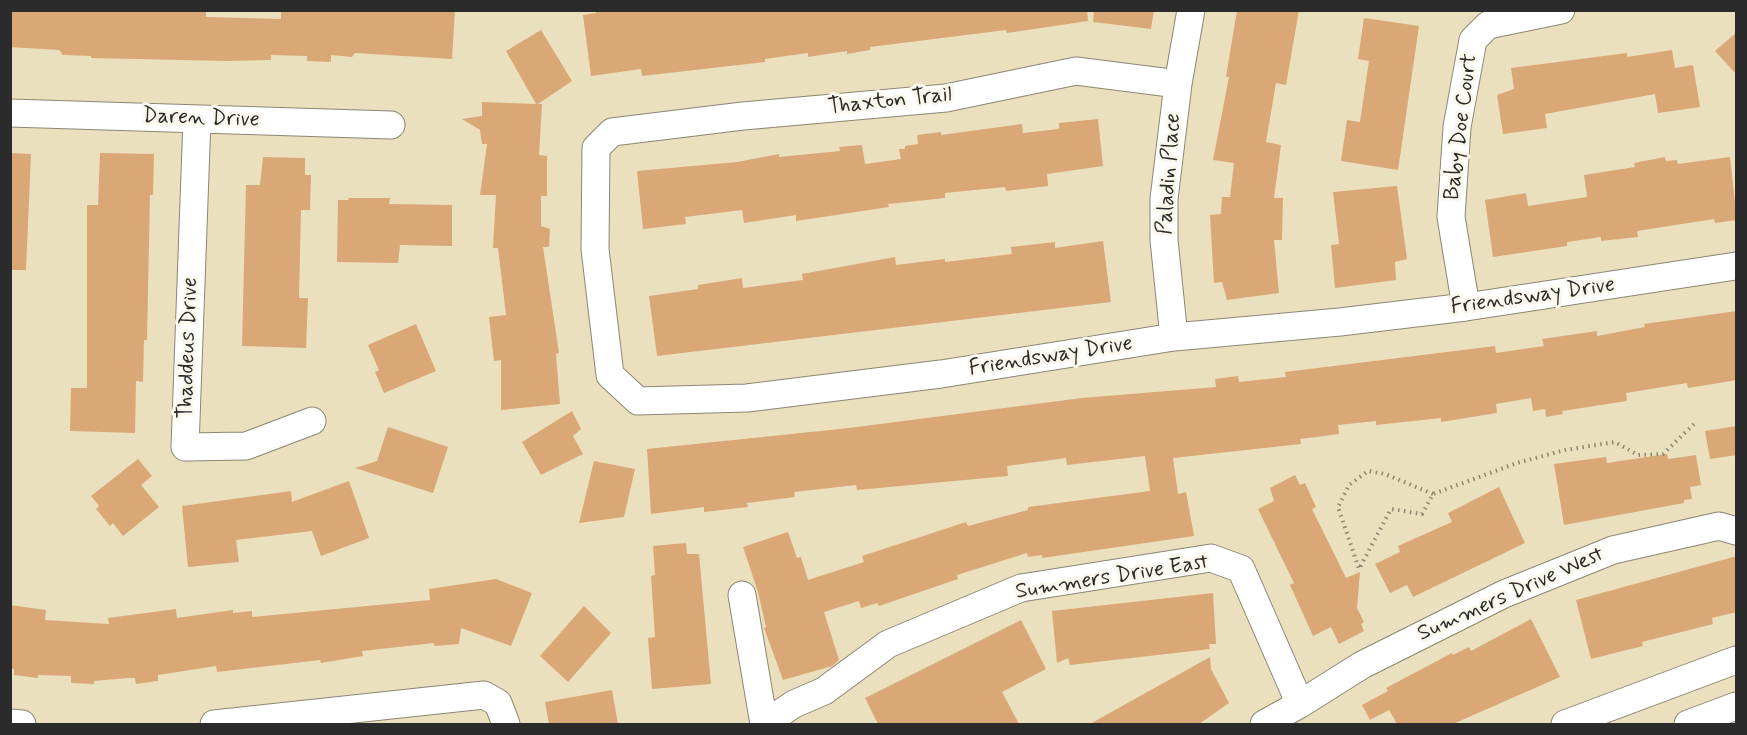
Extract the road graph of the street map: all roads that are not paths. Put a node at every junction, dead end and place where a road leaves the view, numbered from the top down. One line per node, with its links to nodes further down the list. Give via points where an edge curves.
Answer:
1 (1191, 10): 3 (street, Paladin Place)
2 (1561, 10): 9 (street, Baby Doe Court, via 1488,26 1473,40 1457,127 1451,217)
3 (1178, 84): 7 (street, Thaxton Trail, via 1076,71 946,98 612,132); 10 (street, Paladin Place, via 1164,199)
4 (10, 113): 5 (street, Daren Drive)
5 (197, 119): 6 (street, Daren Drive); 11 (street, Thaddeus Drive, via 185,447 246,446)
6 (391, 125)
7 (603, 141): 10 (street, Friendsway Drive, via 596,148 595,249 610,375 638,401 770,395 941,374)
8 (1737, 266): 9 (street, Friendsway Drive)
9 (1466, 307): 10 (street, Friendsway Drive)
10 (1174, 338)
11 (312, 421)
12 (1737, 531): 15 (street, Summers Drive West, via 1719,526 1613,550 1494,599 1362,665)
13 (742, 595): 21 (street, Summers Drive East)
14 (1737, 660): 23 (street)
15 (1300, 704): 21 (street, Summers Drive East, via 1241,569 1211,558 1021,588 888,644 825,691 794,704); 22 (street, Summers Drive West)
16 (1737, 706): 24 (street)
17 (502, 714): 20 (street, via 484,695)
18 (10, 723): 19 (street)
19 (22, 724)
20 (221, 724)
21 (764, 724)
22 (1264, 724)
23 (1565, 724)
24 (1688, 724)

